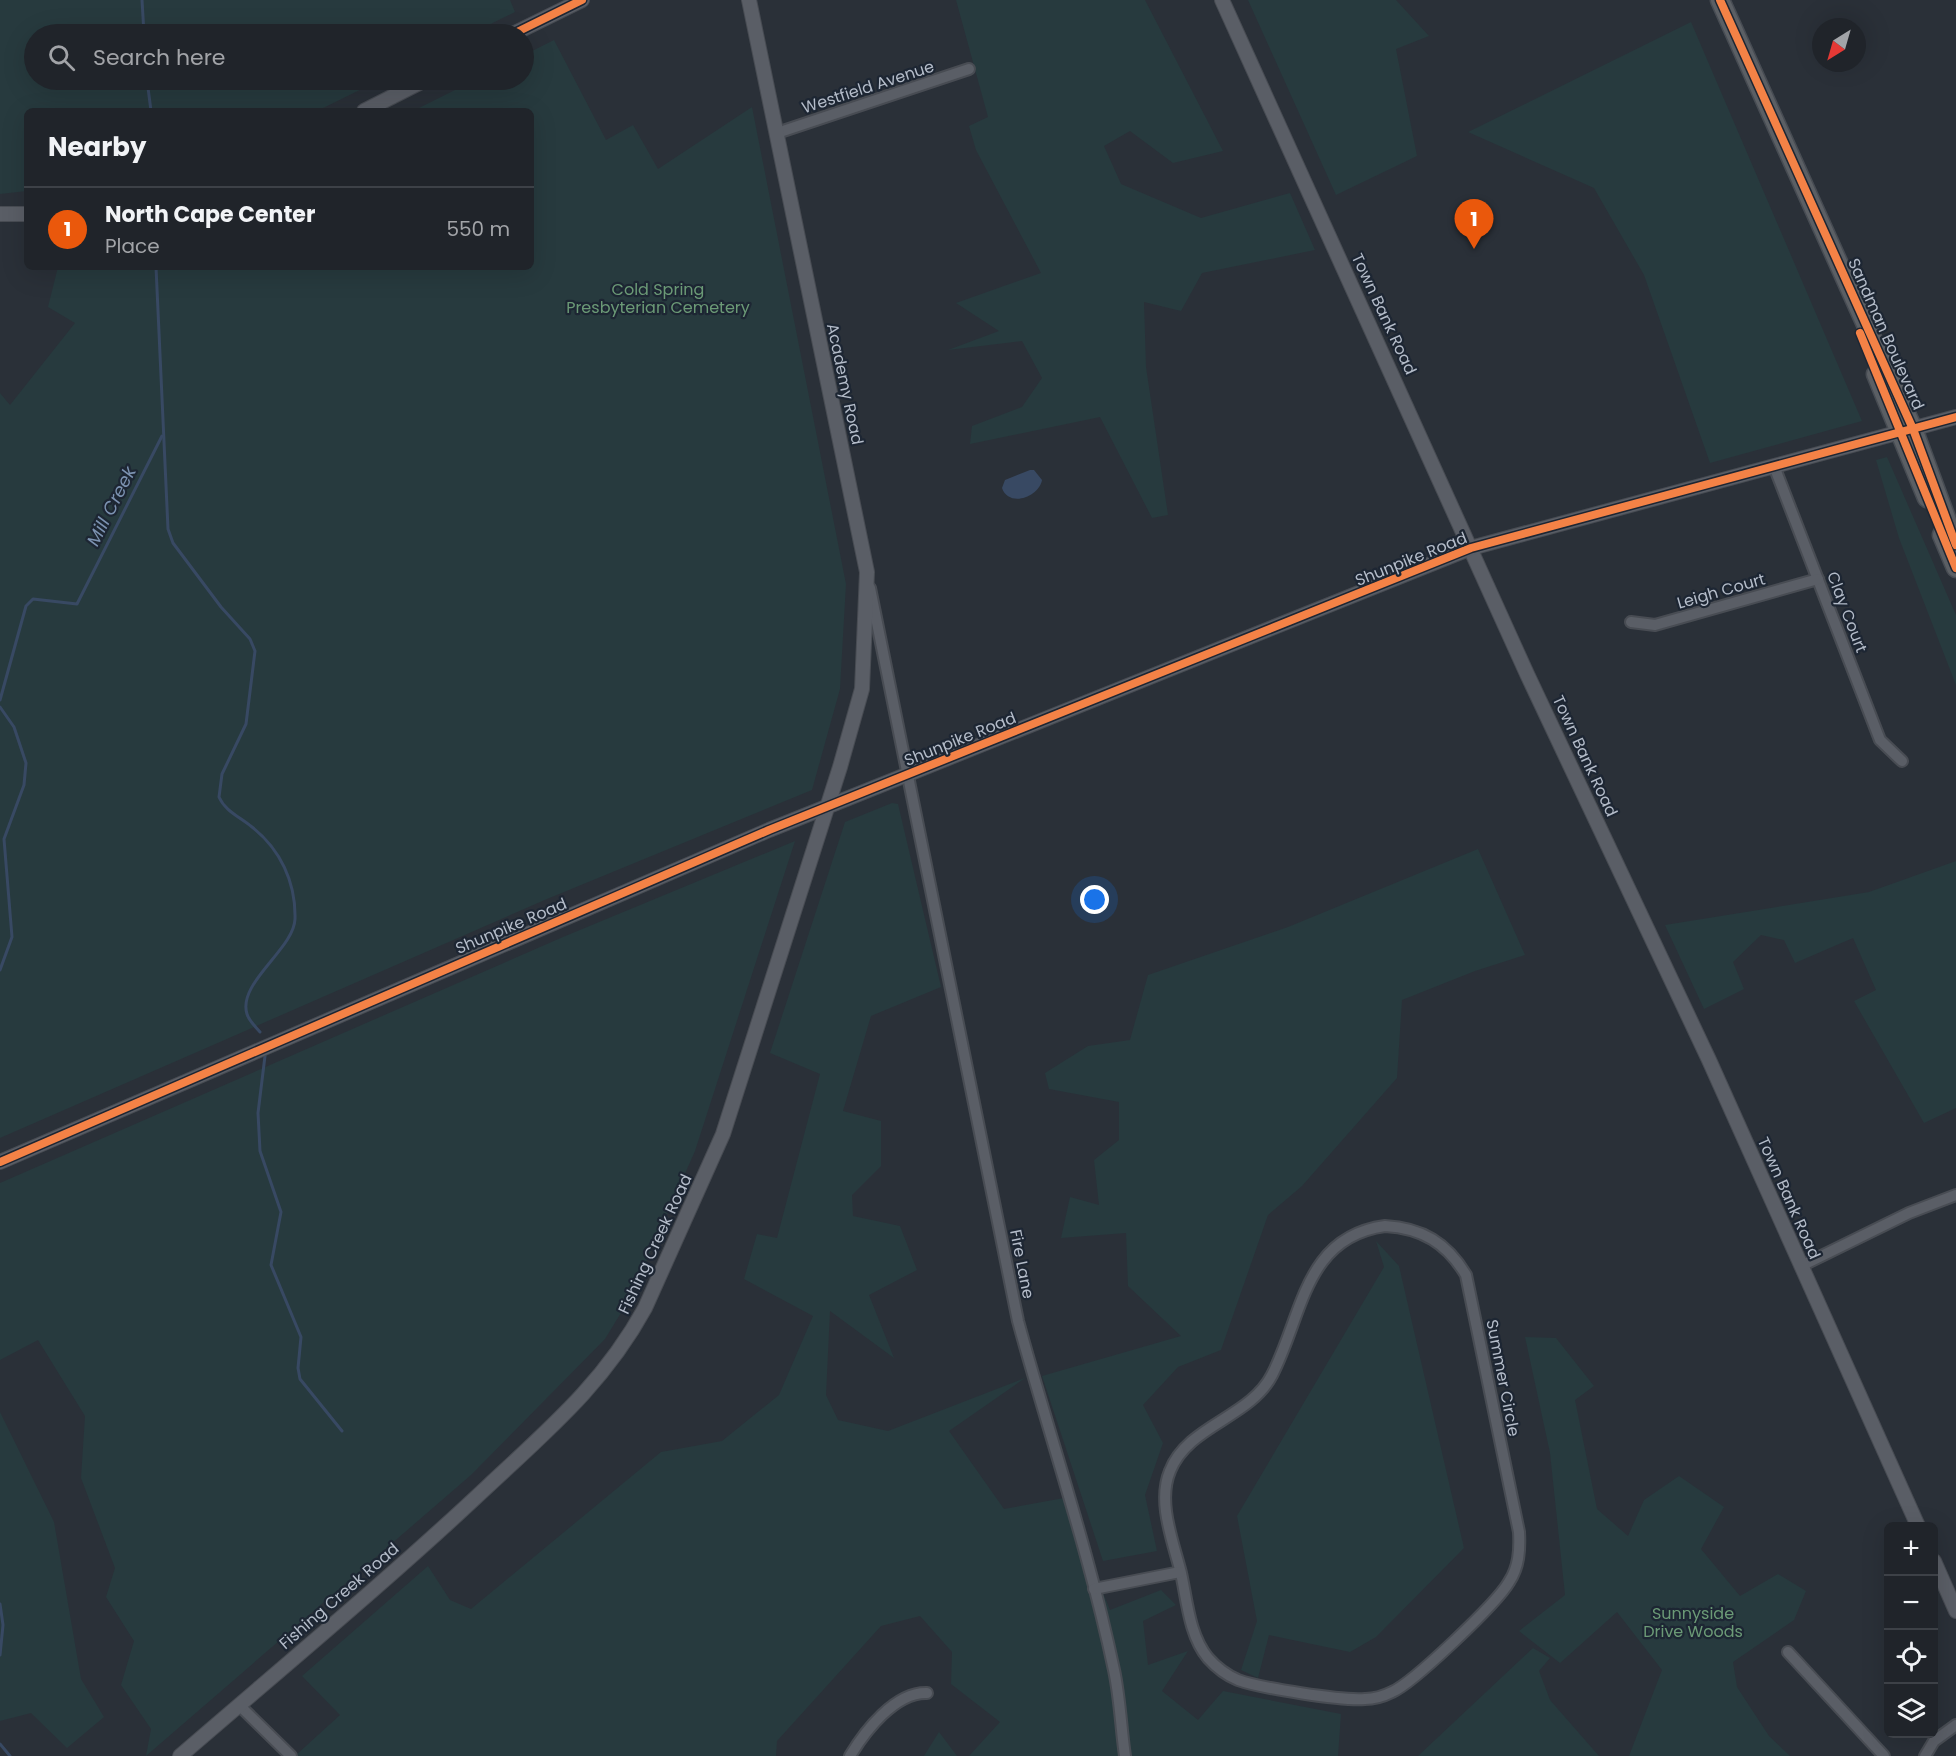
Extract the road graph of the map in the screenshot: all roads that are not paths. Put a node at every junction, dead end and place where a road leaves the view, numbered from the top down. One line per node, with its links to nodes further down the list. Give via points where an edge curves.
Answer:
1 (582, 0): 5 (street)
2 (749, 0): 9 (street, Academy Road)
3 (1222, 0): 16 (street, Town Bank Road)
4 (1720, 0): 13 (highway, Sandman Boulevard, via 1812,204)
5 (533, 24)
6 (969, 69): 9 (street, Westfield Avenue)
7 (405, 90): 8 (street)
8 (370, 108)
9 (777, 133): 18 (street, Academy Road)
10 (0, 214): 11 (street)
11 (24, 214)
12 (1956, 417): 13 (street, Shunpike Road)
13 (1906, 431): 14 (street, Shunpike Road); 15 (highway, Sandman Boulevard); 17 (highway, Sandman Boulevard)
14 (1774, 466): 16 (street, Shunpike Road); 19 (street, Clay Court)
15 (1956, 545)
16 (1471, 548): 22 (street, Shunpike Road); 26 (street, Town Bank Road)
17 (1956, 568)
18 (867, 572): 22 (street, Academy Road); 23 (street, Fishing Creek Road, via 862,689)
19 (1818, 579): 20 (street, Leigh Court, via 1655,625); 21 (street, Clay Court, via 1880,740)
20 (1631, 622)
21 (1902, 761)
22 (908, 774): 23 (street, Shunpike Road); 30 (street, Fire Lane, via 1018,1321 1070,1492)
23 (828, 806): 24 (street, Shunpike Road); 34 (street, Fishing Creek Road, via 723,1134 645,1308 622,1348 584,1396 451,1521)
24 (0, 1162)
25 (1956, 1194): 26 (street)
26 (1801, 1266): 27 (street, Town Bank Road)
27 (1916, 1522)
28 (1938, 1570): 31 (street)
29 (1180, 1572): 29 (street, Summer Circle, via 1166,1509 1169,1472 1191,1443 1245,1406 1266,1386 1311,1279 1326,1255 1358,1232 1385,1226 1413,1229 1438,1241 1458,1262 1470,1287 1519,1532 1519,1558 1503,1592 1404,1686 1378,1697 1352,1699 1249,1683 1225,1673 1199,1644); 30 (street)
30 (1094, 1589): 39 (street, Fire Lane, via 1114,1672)
31 (1956, 1611)
32 (1788, 1652): 40 (street)
33 (927, 1694): 38 (street, via 903,1699 869,1729)
34 (239, 1705): 36 (street, Fishing Creek Road); 37 (street)
35 (1956, 1725): 41 (street, via 1934,1741)
36 (180, 1756)
37 (291, 1756)
38 (849, 1756)
39 (1125, 1756)
40 (1884, 1756)
41 (1925, 1756)

